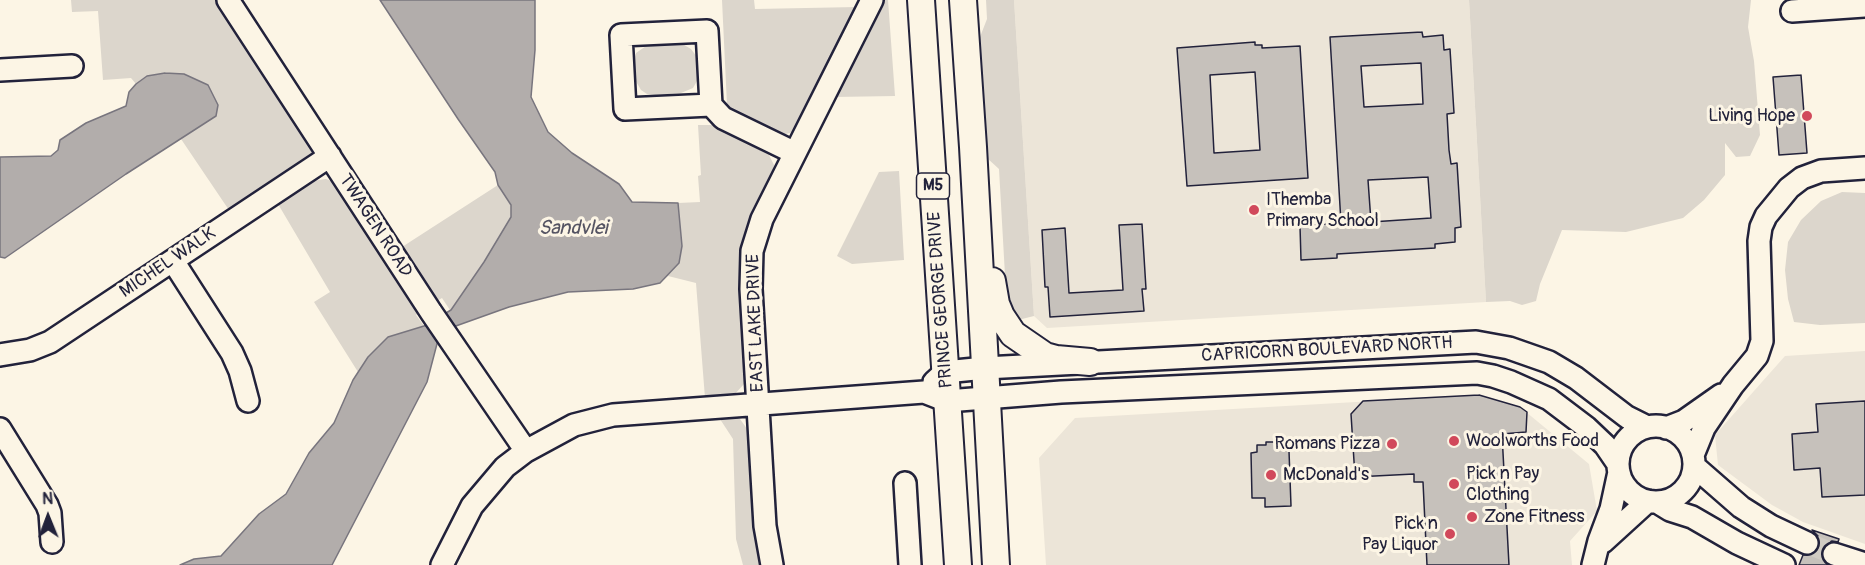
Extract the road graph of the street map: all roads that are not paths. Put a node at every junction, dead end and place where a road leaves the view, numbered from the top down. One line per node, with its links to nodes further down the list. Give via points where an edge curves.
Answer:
1 (228, 0): 12 (street, TWAGEN ROAD)
2 (872, 0): 11 (street, EAST LAKE DRIVE)
3 (921, 0): 18 (main road, PRINCE GEORGE DRIVE / M5)
4 (963, 0): 10 (main road, M5)
5 (1865, 6): 6 (street)
6 (1792, 11)
7 (72, 66): 8 (street)
8 (0, 70)
9 (711, 105): 9 (street, via 707,31 621,35 625,109); 11 (street, via 723,118)
10 (974, 147): 16 (main road, via 993,289 1001,316 1013,334 1035,351 1056,359); 17 (main road, M5)
11 (795, 153): 23 (street, EAST LAKE DRIVE, via 762,219 752,250)
12 (330, 156): 14 (street, MICHEL WALK); 26 (street, TWAGEN ROAD)
13 (1865, 168): 19 (street, via 1821,171 1802,177 1766,216 1759,242 1762,341 1757,356)
14 (173, 261): 15 (street, MICHEL WALK, via 44,345); 22 (street, via 232,353)
15 (0, 355)
16 (1090, 363): 17 (street, CAPRICORN BOULEVARD NORTH); 24 (street, CAPRICORN BOULEVARD NORTH, via 1484,343 1549,362 1627,417)
17 (985, 368): 18 (street, CAPRICORN BOULEVARD NORTH); 21 (main road, M5)
18 (945, 372): 20 (main road, PRINCE GEORGE DRIVE / M5)
19 (1733, 385): 24 (street, via 1680,423); 27 (street, via 1704,428)
20 (935, 397): 21 (street, CAPRICORN BOULEVARD NORTH); 23 (street, CAPRICORN BOULEVARD NORTH); 39 (main road, PRINCE GEORGE DRIVE / M5)
21 (987, 398): 28 (street, CAPRICORN BOULEVARD NORTH, via 1477,373 1549,399 1605,445); 40 (main road, M5)
22 (248, 401)
23 (758, 405): 26 (street, CAPRICORN BOULEVARD NORTH, via 613,415 574,424); 37 (street, EAST LAKE DRIVE, via 765,526)
24 (1657, 427): 27 (street, via 1683,438); 28 (street, via 1629,437 1619,454)
25 (0, 429): 31 (street, via 47,505)
26 (526, 451): 36 (street, CAPRICORN BOULEVARD NORTH, via 505,468 472,506)
27 (1693, 460): 30 (street, via 1692,477 1686,487 1668,500); 32 (street, via 1742,507)
28 (1618, 468): 30 (street, via 1632,494); 34 (street, via 1611,509)
29 (905, 483): 38 (street)
30 (1653, 502): 34 (street, via 1613,532); 41 (street, via 1692,517)
31 (52, 542)
32 (1807, 543)
33 (1833, 554): 35 (street)
34 (1594, 560)
35 (1865, 564)
36 (442, 565)
37 (772, 565)
38 (910, 565)
39 (958, 565)
40 (996, 565)
41 (1784, 565)

